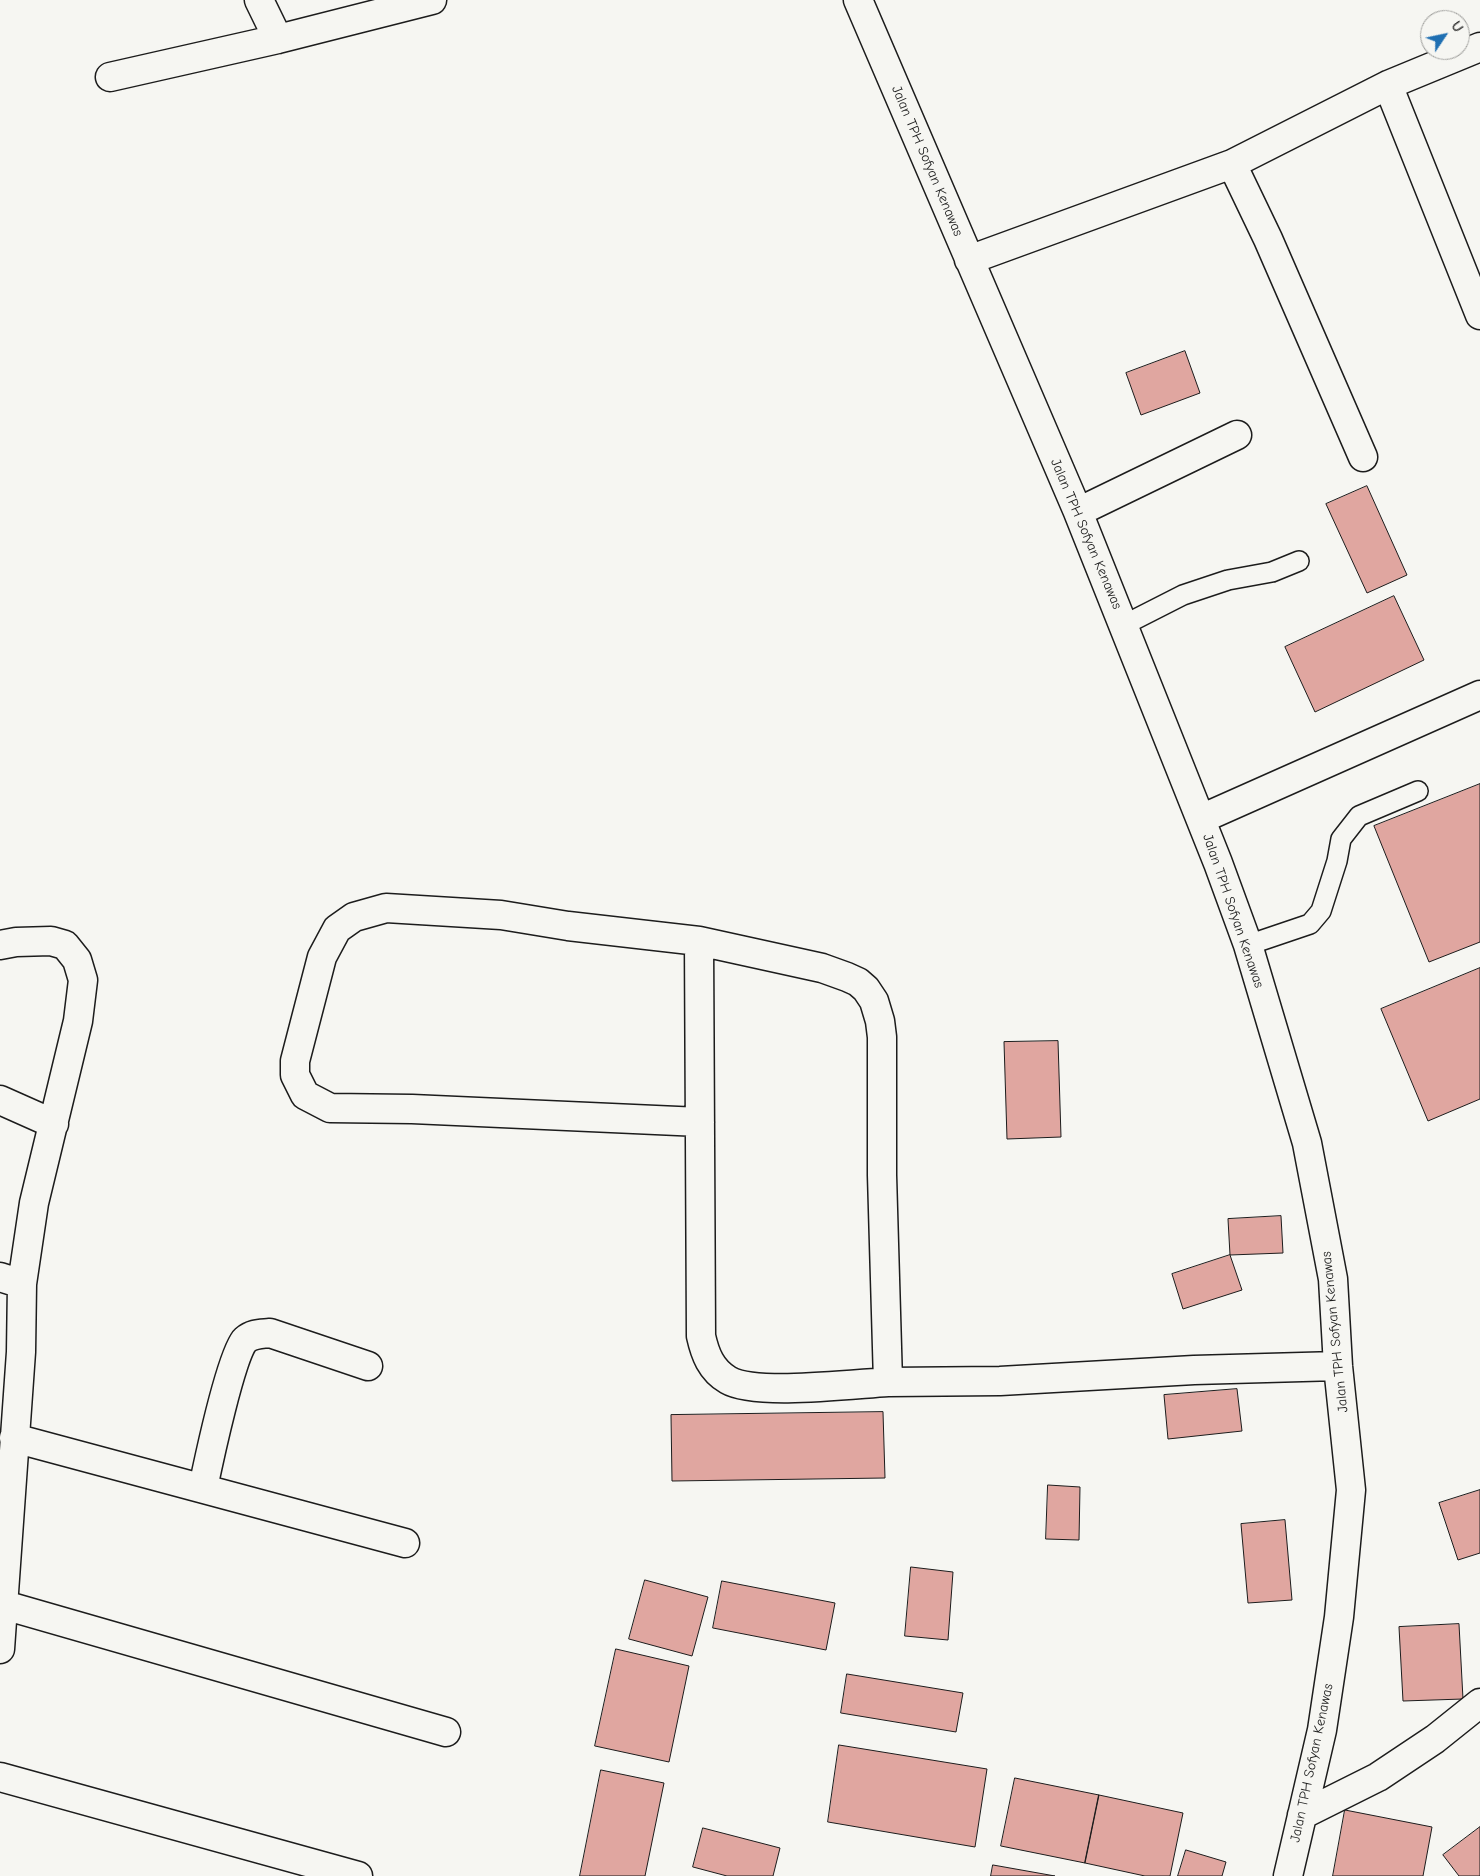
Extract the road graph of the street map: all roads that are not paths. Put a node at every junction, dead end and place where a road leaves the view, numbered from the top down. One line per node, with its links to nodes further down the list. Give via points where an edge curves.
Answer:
1 (259, 0): 4 (street)
2 (432, 0): 4 (street)
3 (858, 0): 9 (street, Jalan TPH Sofyan Kenawas)
4 (278, 39): 6 (street)
5 (1480, 47): 7 (street)
6 (110, 77)
7 (1388, 85): 8 (street); 10 (street)
8 (1232, 164): 9 (street); 12 (street, via 1268,239)
9 (969, 260): 13 (street, Jalan TPH Sofyan Kenawas)
10 (1480, 315)
11 (1237, 435): 13 (street)
12 (1362, 458)
13 (1078, 512): 15 (street, Jalan TPH Sofyan Kenawas)
14 (1299, 561): 15 (lane, via 1272,572 1228,580 1183,595)
15 (1124, 625): 18 (street, Jalan TPH Sofyan Kenawas)
16 (1480, 695): 18 (street)
17 (1418, 791): 21 (lane, via 1359,816 1341,838 1321,912 1310,924)
18 (1201, 819): 21 (street, Jalan TPH Sofyan Kenawas)
19 (699, 941): 23 (street); 23 (street, via 501,916 386,908 354,917 337,929 322,957 295,1060 295,1075 305,1095 330,1108); 28 (street, via 847,976 866,989 874,1001 882,1037)
20 (0, 945): 24 (street, via 51,941 65,945 77,960 83,980 78,1021)
21 (1248, 945): 27 (street, Jalan TPH Sofyan Kenawas, via 1307,1143 1332,1279)
22 (0, 1100): 24 (street)
23 (700, 1122): 28 (street, via 701,1336 704,1353 714,1368 728,1380 744,1387 772,1389)
24 (54, 1124): 25 (street)
25 (11, 1281): 29 (street, via 21,1352)
26 (368, 1366): 31 (street, via 270,1333 254,1334 243,1341 229,1382)
27 (1338, 1366): 28 (street, via 1000,1381); 38 (street, Jalan TPH Sofyan Kenawas, via 1351,1490 1339,1617 1322,1730)
28 (888, 1382)
29 (14, 1438): 30 (street); 31 (street)
30 (5, 1481): 33 (street)
31 (203, 1488): 32 (street)
32 (405, 1543)
33 (4, 1605): 34 (street); 36 (street)
34 (0, 1649)
35 (1480, 1703): 38 (street, via 1435,1739 1378,1777)
36 (446, 1732)
37 (0, 1777): 39 (street)
38 (1302, 1815): 40 (street, Jalan TPH Sofyan Kenawas)
39 (358, 1876)
40 (1288, 1876)

